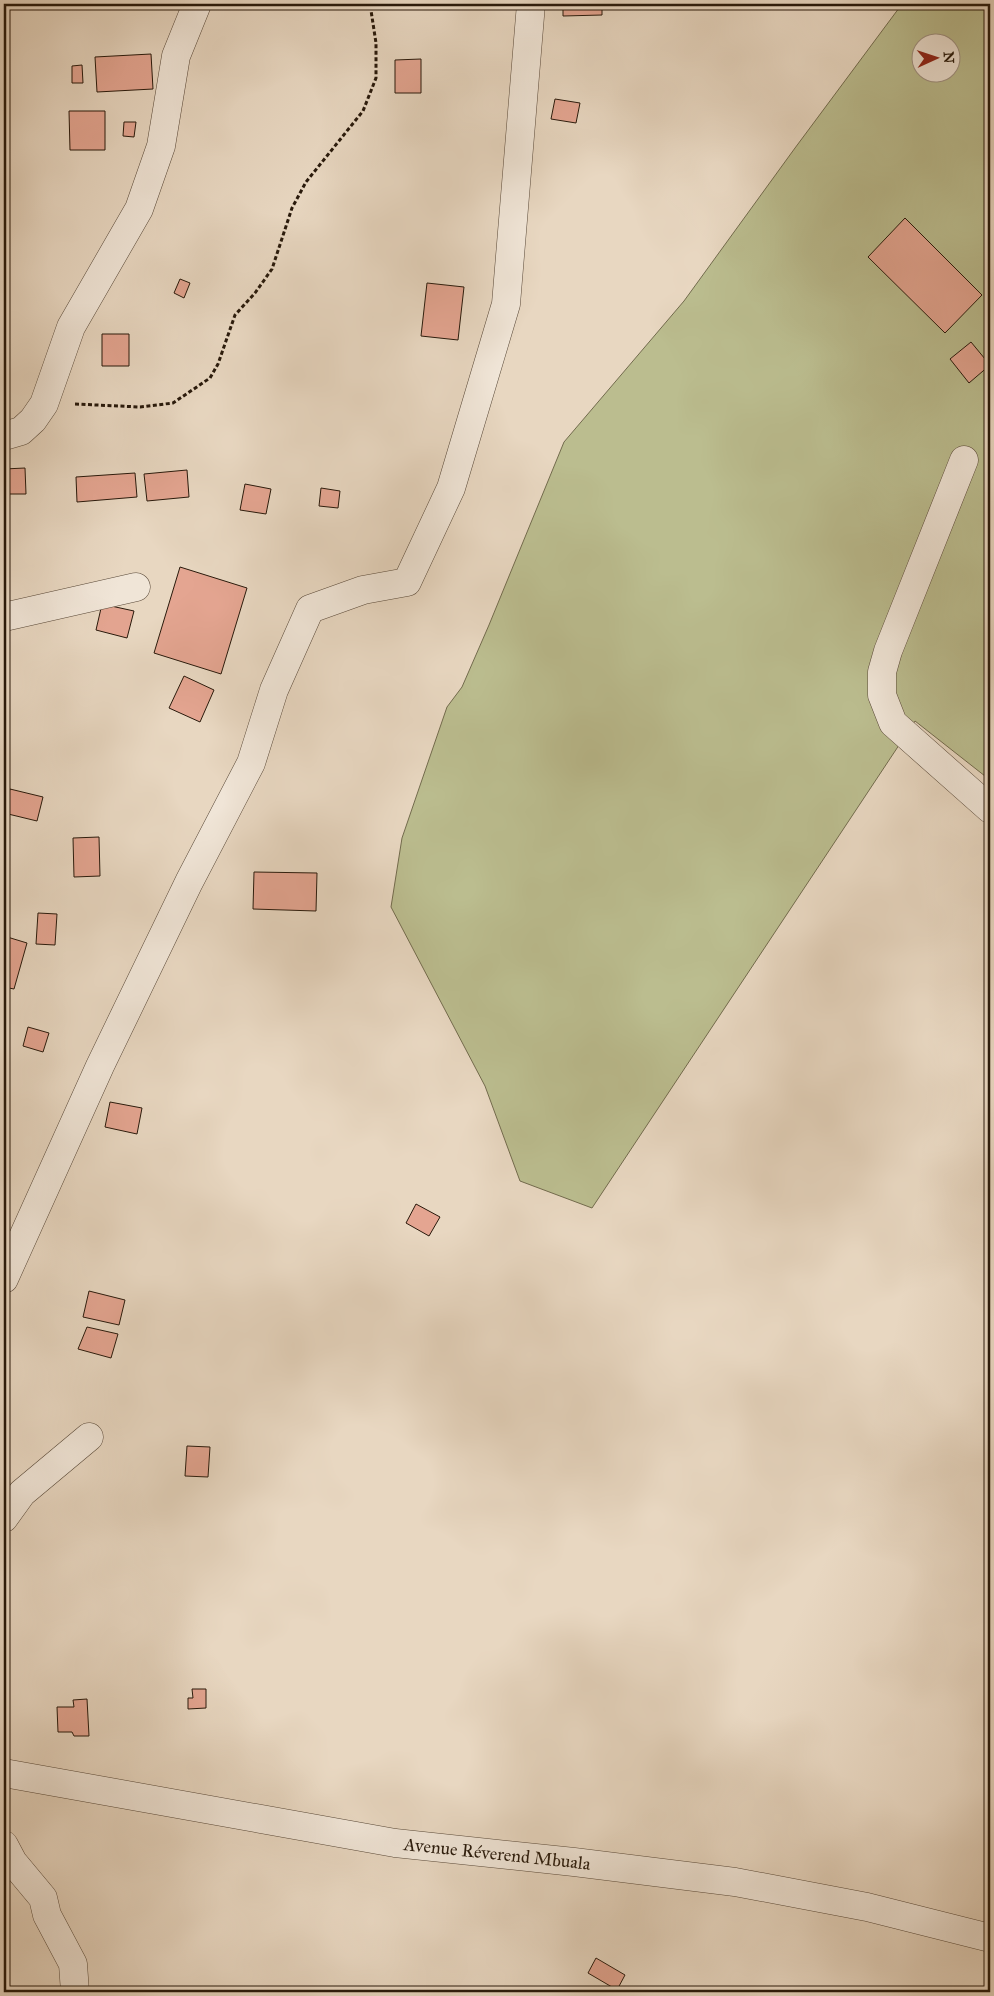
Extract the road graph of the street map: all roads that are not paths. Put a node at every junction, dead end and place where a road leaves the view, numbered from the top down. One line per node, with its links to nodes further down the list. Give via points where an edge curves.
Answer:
1 (197, 4): 3 (street, via 176,56 161,146 139,209 71,327 46,399 33,420 21,431)
2 (531, 4): 8 (street, via 506,304 451,488 406,582 363,590 310,609 274,690 251,762 100,1066)
3 (4, 436)
4 (964, 460): 7 (street, via 888,651 882,672 882,695 892,723)
5 (136, 587): 6 (street)
6 (4, 617)
7 (990, 810)
8 (4, 1279)
9 (89, 1437): 10 (street, via 22,1493)
10 (4, 1518)
11 (4, 1773): 13 (street, Avenue Réverend Mbuala, via 395,1843 736,1882 867,1906)
12 (4, 1845): 14 (street, via 12,1862 43,1898 47,1915 73,1964)
13 (990, 1938)
14 (74, 1992)

